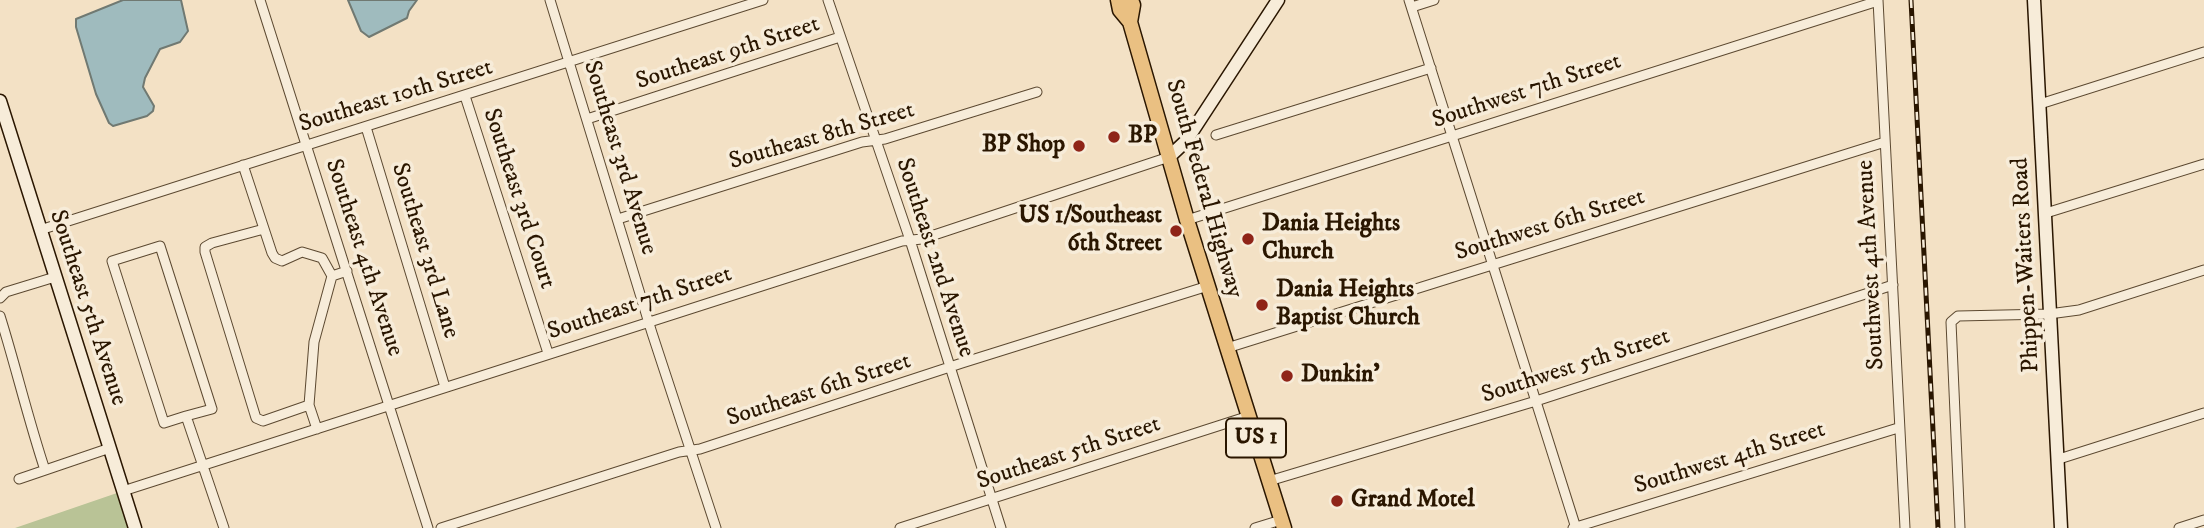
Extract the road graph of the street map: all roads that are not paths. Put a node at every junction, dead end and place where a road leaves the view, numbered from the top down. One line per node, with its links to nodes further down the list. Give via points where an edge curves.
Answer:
1 (260, 0): 27 (street, Southeast 4th Avenue)
2 (550, 0): 15 (street, Southeast 3rd Avenue)
3 (763, 0): 15 (street, Southeast 10th Street)
4 (828, 0): 13 (street, Southeast 2nd Avenue)
5 (1118, 0): 12 (main road, South Federal Highway / US 1)
6 (1131, 0): 12 (main road, South Federal Highway / US 1)
7 (1278, 0): 28 (street, via 1186,141)
8 (1434, 0): 11 (street)
9 (2034, 0): 20 (street, Phippen-Waiters Road)
10 (1878, 1): 24 (street, Southwest 7th Street); 26 (street, Southwest 4th Avenue)
11 (1410, 4): 16 (street)
12 (1130, 22): 28 (main road, South Federal Highway / US 1)
13 (840, 37): 21 (street, Southeast 9th Street); 25 (street, Southeast 2nd Avenue)
14 (2204, 52): 20 (street)
15 (570, 62): 18 (street, Southeast 10th Street); 21 (street, Southeast 3rd Avenue)
16 (1431, 68): 23 (street); 24 (street)
17 (1037, 92): 25 (street, Southeast 8th Street)
18 (465, 96): 22 (street, Southeast 10th Street); 49 (street, Southeast 3rd Court)
19 (0, 101): 35 (street, Southeast 5th Avenue)
20 (2040, 104): 31 (street, Phippen-Waiters Road)
21 (587, 120): 32 (street, Southeast 3rd Avenue)
22 (366, 127): 27 (street, Southeast 10th Street); 51 (street, Southeast 3rd Lane)
23 (1216, 135)
24 (1453, 136): 33 (street, Southwest 7th Street); 37 (street)
25 (876, 141): 32 (street, Southeast 8th Street); 36 (street, Southeast 2nd Avenue)
26 (1885, 142): 37 (street, Southwest 6th Street); 42 (street, Southwest 4th Avenue)
27 (307, 145): 30 (street, Southeast 10th Street); 39 (street, Southeast 4th Avenue)
28 (1169, 157): 33 (main road, South Federal Highway / US 1); 36 (street, Southeast 7th Street)
29 (2204, 164): 31 (street)
30 (243, 165): 34 (street); 35 (street, Southeast 10th Street)
31 (2046, 213): 45 (street, Phippen-Waiters Road)
32 (618, 219): 47 (street, Southeast 3rd Avenue)
33 (1187, 220): 43 (main road, South Federal Highway / US 1)
34 (264, 229): 40 (street, via 275,258 282,261 302,252 322,258); 53 (street, via 212,243 205,252 256,418 263,421)
35 (40, 230): 41 (street, Southeast 5th Avenue)
36 (910, 240): 47 (street, Southeast 7th Street); 50 (street, Southeast 2nd Avenue)
37 (1493, 264): 48 (street, Southwest 6th Street); 52 (street)
38 (2204, 270): 45 (street, via 2079,310)
39 (347, 271): 40 (street); 54 (street, Southeast 4th Avenue)
40 (332, 276): 53 (street, via 314,342)
41 (55, 277): 44 (street); 60 (street, Southeast 5th Avenue)
42 (1893, 285): 52 (street, Southwest 5th Street); 58 (street, Southwest 4th Avenue)
43 (1208, 286): 48 (main road, South Federal Highway / US 1); 50 (street, Southeast 6th Street)
44 (0, 298)
45 (2049, 314): 62 (street, Phippen-Waiters Road); 81 (street, via 1958,316 1951,322)
46 (0, 316): 64 (street)
47 (649, 321): 49 (street, Southeast 7th Street); 61 (street, Southeast 3rd Avenue)
48 (1227, 348): 57 (main road, South Federal Highway / US 1)
49 (548, 353): 51 (street, Southeast 7th Street)
50 (950, 368): 61 (street, Southeast 6th Street); 68 (street, Southeast 2nd Avenue)
51 (445, 387): 54 (street, Southeast 7th Street)
52 (1535, 401): 66 (street, Southwest 5th Street); 79 (street)
53 (309, 405): 59 (street)
54 (389, 405): 59 (street, Southeast 7th Street); 73 (street, Southeast 4th Avenue)
55 (2204, 413): 62 (street)
56 (187, 416): 56 (street, via 164,423 112,261 160,246 212,409); 63 (street)
57 (1248, 416): 66 (main road, South Federal Highway / US 1); 68 (street, Southeast 5th Street)
58 (1898, 428): 79 (street, Southwest 4th Street); 80 (street, Southwest 4th Avenue)
59 (317, 429): 63 (street, Southeast 7th Street)
60 (110, 448): 64 (street); 67 (street, Southeast 5th Avenue)
61 (691, 451): 74 (street, Southeast 6th Street); 75 (street, Southeast 3rd Avenue)
62 (2059, 459): 82 (street, Phippen-Waiters Road)
63 (203, 465): 67 (street, Southeast 7th Street); 72 (street)
64 (45, 470): 65 (street)
65 (19, 479)
66 (1269, 481): 70 (main road, South Federal Highway / US 1)
67 (123, 491): 71 (street, Southeast 5th Avenue)
68 (992, 499): 76 (street, Southeast 5th Street); 77 (street, Southeast 2nd Avenue)
69 (2204, 520): 83 (street)
70 (1282, 524): 78 (street)
71 (135, 528)
72 (224, 528)
73 (428, 528)
74 (441, 528)
75 (716, 528)
76 (900, 528)
77 (1001, 528)
78 (1255, 528)
79 (1575, 528)
80 (1905, 528)
81 (1960, 528)
82 (2062, 528)
83 (2179, 528)

